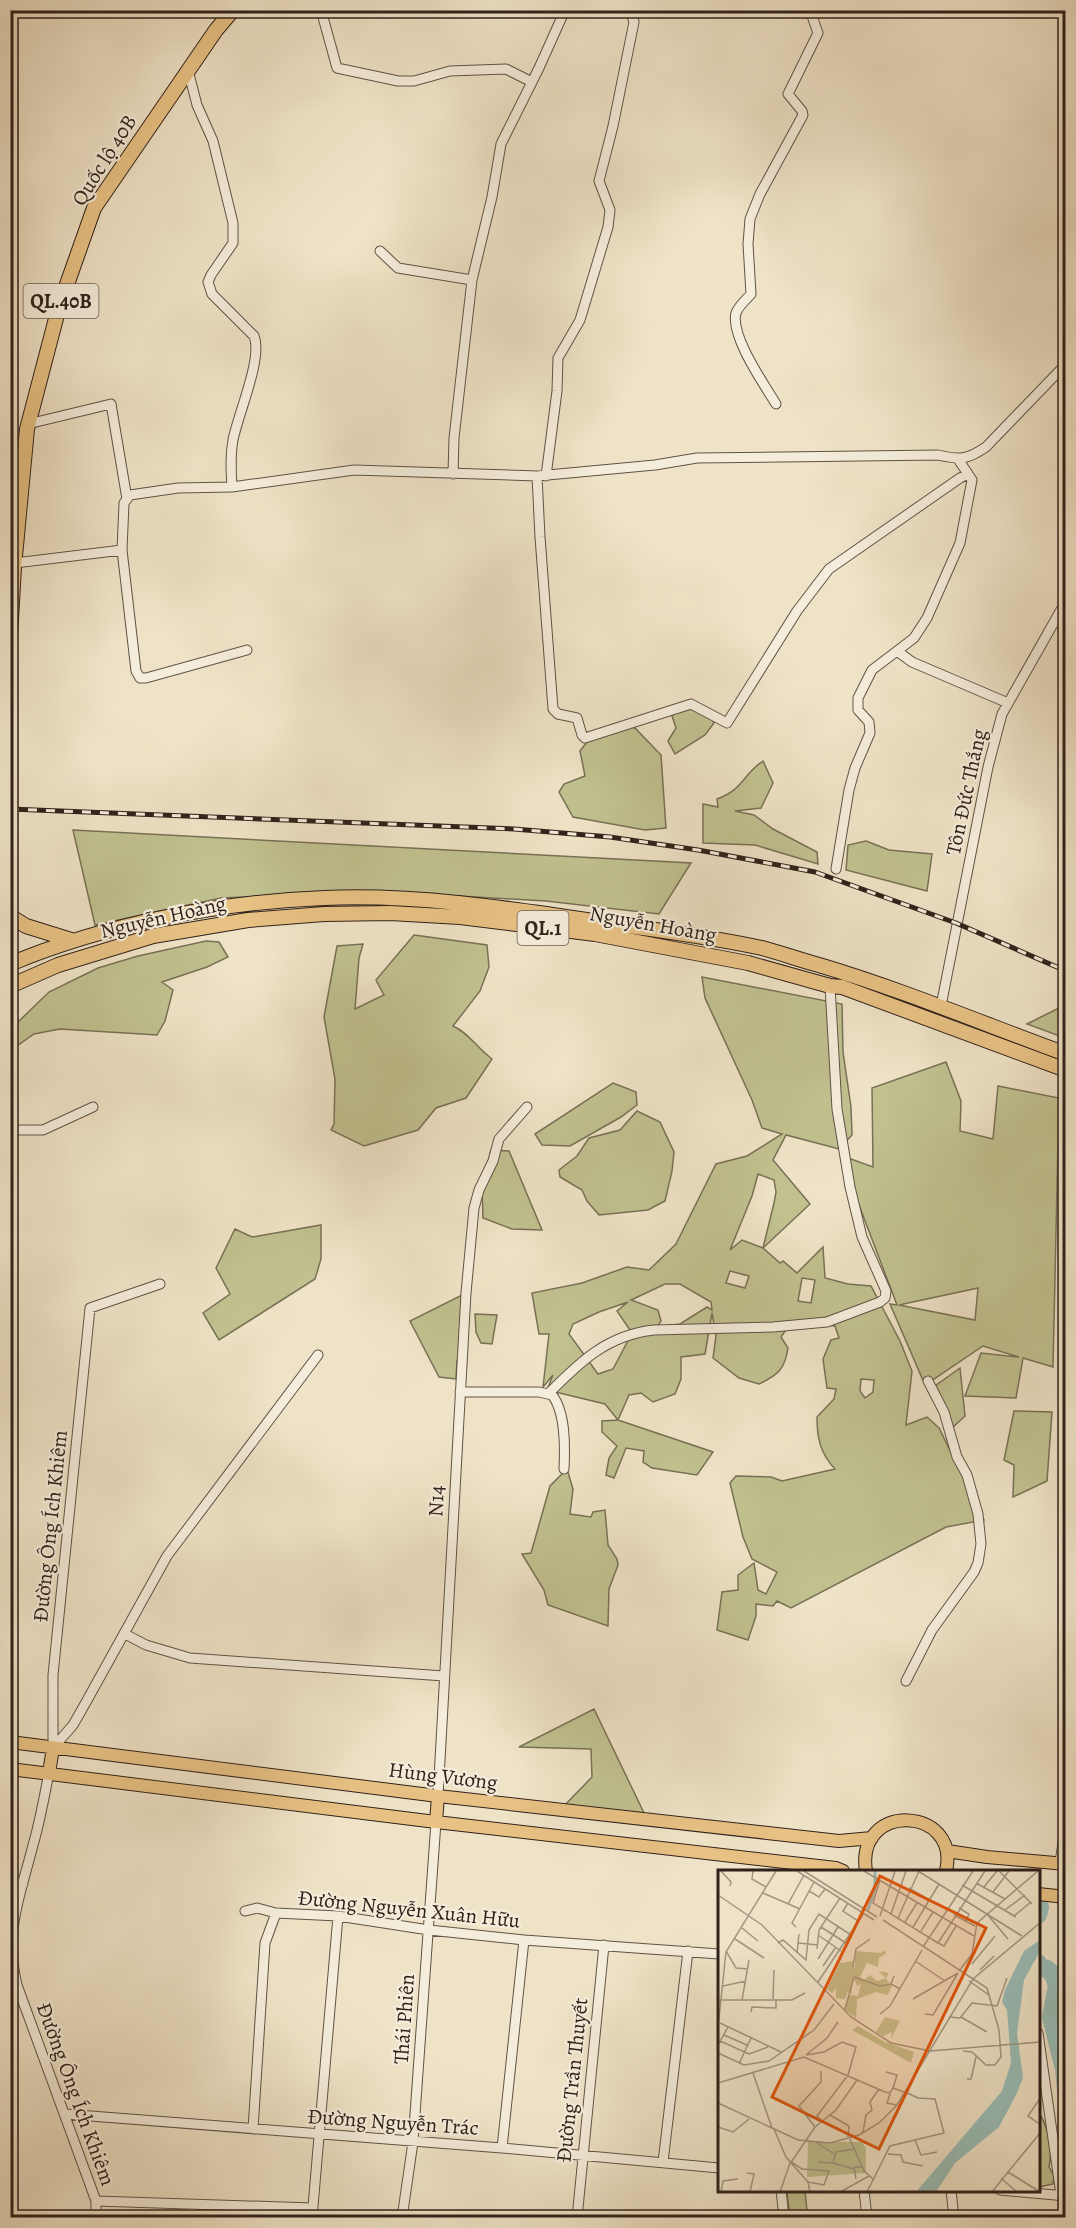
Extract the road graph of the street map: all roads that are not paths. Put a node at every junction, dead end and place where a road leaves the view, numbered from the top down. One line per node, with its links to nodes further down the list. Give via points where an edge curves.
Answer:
1 (233, 10): 6 (highway, Quốc lộ 40B / QL.40B)
2 (321, 10): 7 (street, via 337,68 398,81 414,81 450,71 506,69)
3 (565, 10): 7 (street)
4 (630, 10): 16 (street, via 634,22 599,181 610,210 609,220 580,320 558,358 557,391)
5 (810, 10): 11 (street, via 818,33 788,94 803,115 759,194 750,219 752,294 736,317 745,351)
6 (188, 70): 12 (highway, Quốc lộ 40B / QL.40B, via 94,208 58,307); 17 (street, via 197,105 213,141 233,223 233,243 211,275 209,288 257,342 233,441)
7 (532, 82): 9 (street, via 501,144)
8 (380, 251): 9 (street, via 398,268)
9 (472, 280): 14 (street)
10 (1065, 364): 13 (street, via 986,447)
11 (776, 404)
12 (28, 424): 18 (street, via 111,404); 20 (highway, Quốc lộ 40B / QL.40B)
13 (958, 459): 15 (street); 16 (street, via 938,455 697,458)
14 (453, 474): 16 (street); 17 (street, via 354,470)
15 (968, 474): 16 (street, via 830,569 797,611 727,723 691,704 585,738 577,718 553,709 539,526); 24 (street, via 972,480 960,543 927,618 914,638)
16 (542, 476)
17 (232, 487): 18 (street, via 178,488 130,495)
18 (126, 499): 19 (street)
19 (122, 550): 20 (street); 23 (street, via 140,678)
20 (13, 566): 22 (highway, Quốc lộ 40B / QL.40B)
21 (1065, 601): 25 (street, Tôn Đức Thắng)
22 (10, 637)
23 (247, 650)
24 (897, 651): 25 (street, via 912,662); 26 (street, via 872,670 858,698 858,710 869,722 870,733 849,790)
25 (1008, 703): 32 (street, Tôn Đức Thắng, via 988,767)
26 (836, 869)
27 (10, 916): 28 (highway, via 26,926)
28 (71, 940): 29 (highway, Nguyễn Hoàng / QL.1); 32 (highway, Nguyễn Hoàng / QL.1, via 237,905 325,898 412,899 514,909 763,948)
29 (10, 964)
30 (10, 986): 31 (highway, Nguyễn Hoàng / QL.1, via 58,964 153,936 248,920 390,913 460,917 595,934 748,963)
31 (830, 986): 34 (highway, Nguyễn Hoàng / QL.1, via 842,987); 42 (street, via 836,1101 850,1187 862,1237 886,1291 885,1298 827,1322 640,1332 588,1355)
32 (941, 1006): 33 (highway, Nguyễn Hoàng / QL.1)
33 (1065, 1054)
34 (1065, 1070)
35 (93, 1107): 37 (street, via 43,1130)
36 (527, 1107): 41 (street, N14, via 499,1138 474,1208)
37 (10, 1130)
38 (160, 1284): 48 (street, Đường Ông Ích Khiêm, via 90,1308 53,1675)
39 (318, 1355): 44 (street, via 167,1556)
40 (928, 1381): 46 (street, via 967,1475 978,1514 981,1544 974,1572 932,1630)
41 (460, 1392): 42 (street); 45 (street, N14)
42 (549, 1393): 43 (street, via 557,1402 563,1429)
43 (564, 1469)
44 (125, 1634): 45 (street, via 146,1645 190,1658); 48 (street, via 73,1725)
45 (444, 1676): 51 (street, N14)
46 (906, 1681)
47 (10, 1742): 48 (main road, Hùng Vương)
48 (53, 1748): 50 (main road); 51 (main road, Hùng Vương)
49 (10, 1769): 50 (main road)
50 (49, 1773): 52 (main road); 61 (street, Đường Ông Ích Khiêm)
51 (438, 1796): 52 (main road); 54 (main road, Hùng Vương, via 839,1841)
52 (435, 1822): 57 (main road); 67 (street, Thái Phiên)
53 (1065, 1822): 56 (street)
54 (872, 1838): 55 (main road, via 893,1821 920,1821 937,1833); 58 (main road, via 866,1849)
55 (947, 1851): 56 (main road); 59 (main road)
56 (1063, 1863)
57 (841, 1870)
58 (866, 1870)
59 (946, 1870)
60 (10, 1882): 61 (street)
61 (23, 1884): 73 (street, Đường Ông Ích Khiêm, via 11,1934 12,1964)
62 (1040, 1894): 63 (main road)
63 (1065, 1897)
64 (245, 1911): 65 (street, via 257,1908)
65 (276, 1914): 66 (street, Đường Nguyễn Xuân Hữu); 74 (street, Đường Nguyễn Xuân Hữu, via 266,1943)
66 (338, 1916): 67 (street, Đường Nguyễn Xuân Hữu); 75 (street)
67 (429, 1930): 68 (street, Đường Nguyễn Xuân Hữu); 76 (street, Thái Phiên)
68 (524, 1940): 69 (street, Đường Nguyễn Xuân Hữu); 77 (street)
69 (604, 1946): 70 (street, Đường Nguyễn Xuân Hữu); 78 (street, Đường Trần Thuyết)
70 (688, 1951): 71 (street, Đường Nguyễn Xuân Hữu); 79 (street)
71 (718, 1954)
72 (1040, 2046): 85 (street)
73 (65, 2114): 74 (street, Đường Nguyễn Trác); 86 (street, Đường Ông Ích Khiêm)
74 (253, 2129): 75 (street, Đường Nguyễn Trác)
75 (320, 2134): 76 (street, Đường Nguyễn Trác); 88 (street)
76 (413, 2142): 77 (street, Đường Nguyễn Trác); 91 (street, Thái Phiên)
77 (502, 2148): 78 (street, Đường Nguyễn Trác)
78 (583, 2155): 79 (street, Đường Nguyễn Trác); 92 (street, Đường Trần Thuyết)
79 (663, 2162): 80 (street, Đường Nguyễn Trác)
80 (718, 2168)
81 (781, 2192): 93 (street)
82 (864, 2192): 94 (street)
83 (951, 2192): 95 (street)
84 (1025, 2192): 85 (street)
85 (1063, 2195)
86 (96, 2201): 87 (street); 89 (street, Đường Ông Ích Khiêm)
87 (190, 2205): 88 (street); 90 (street)
88 (313, 2213)
89 (96, 2217)
90 (190, 2217)
91 (402, 2217)
92 (577, 2217)
93 (784, 2217)
94 (867, 2217)
95 (954, 2217)

